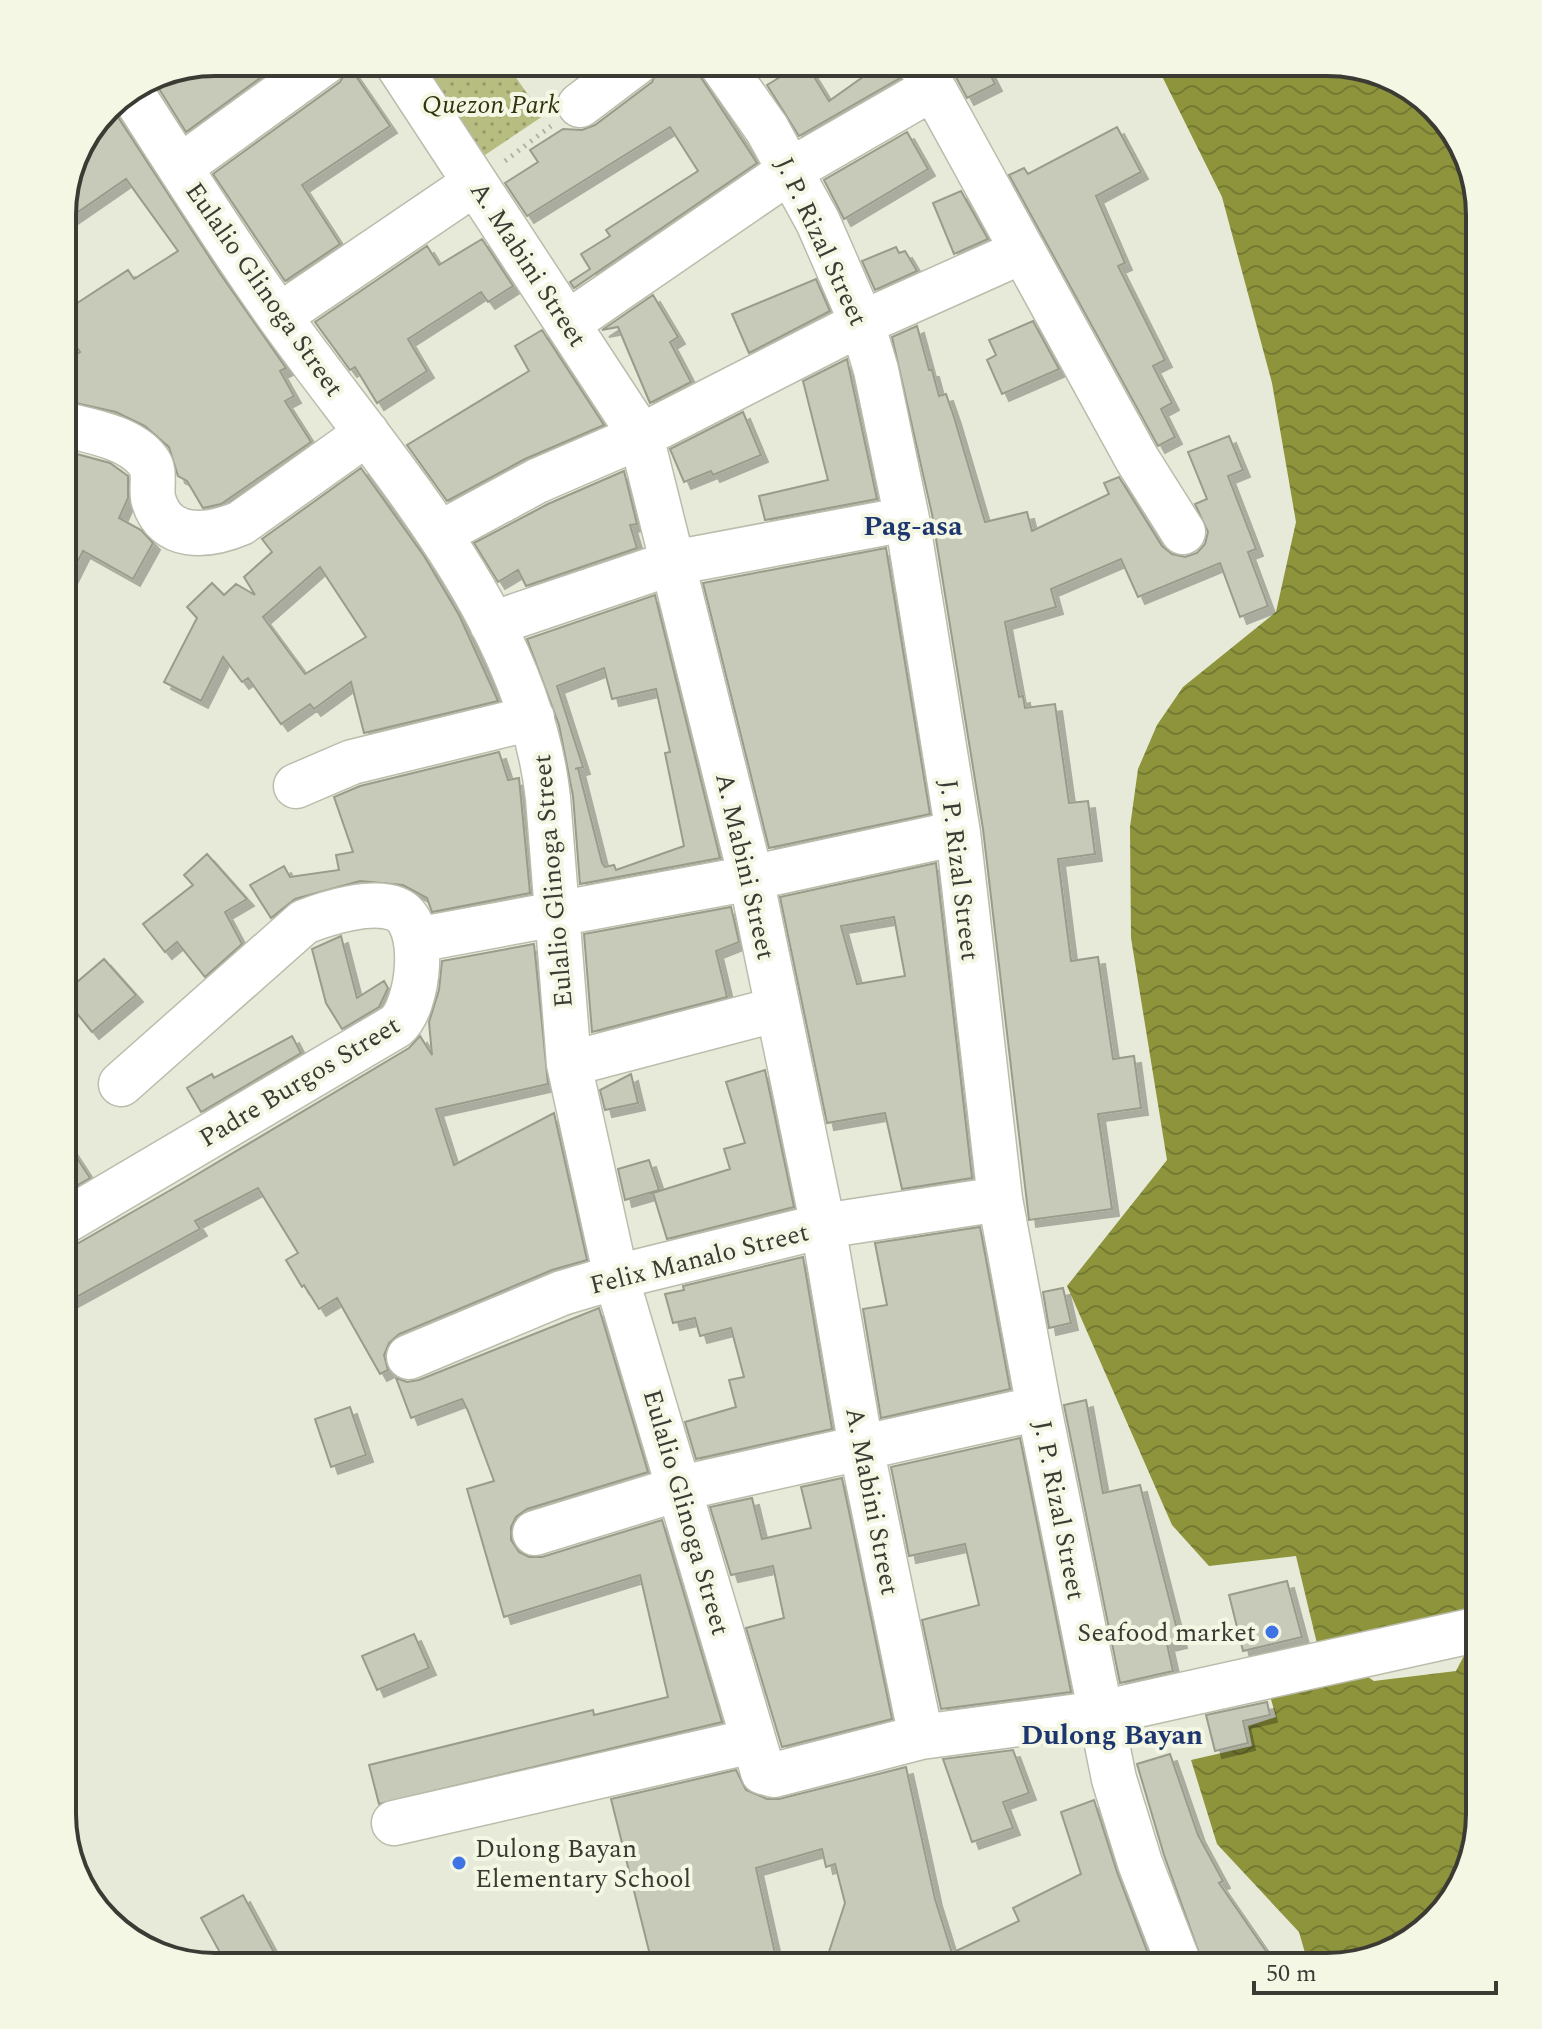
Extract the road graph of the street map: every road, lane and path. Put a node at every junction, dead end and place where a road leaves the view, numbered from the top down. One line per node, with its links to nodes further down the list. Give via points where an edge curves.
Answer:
1 (306, 76): 9 (street)
2 (405, 76): 11 (street, A. Mabini Street)
3 (618, 76): 8 (street)
4 (729, 76): 10 (street, J. P. Rizal Street)
5 (925, 76): 10 (street)
6 (927, 76): 12 (street)
7 (137, 100): 9 (street, Eulalio Glinoga Street)
8 (580, 105): 11 (path)
9 (180, 167): 13 (street, Eulalio Glinoga Street)
10 (791, 170): 14 (street); 15 (street, J. P. Rizal Street)
11 (475, 183): 13 (street); 14 (street, A. Mabini Street)
12 (1023, 251): 15 (street); 20 (street)
13 (279, 316): 17 (street, Eulalio Glinoga Street)
14 (568, 323): 18 (street, A. Mabini Street)
15 (862, 323): 18 (street); 19 (street, J. P. Rizal Street)
16 (76, 428): 17 (street, via 116,439 143,456 152,468 154,500 168,523 194,534 241,523)
17 (367, 433): 21 (street, Eulalio Glinoga Street)
18 (641, 436): 21 (street, via 537,481); 22 (street, A. Mabini Street)
19 (907, 519): 22 (street); 26 (street, J. P. Rizal Street)
20 (1183, 532)
21 (439, 534): 23 (street, Eulalio Glinoga Street)
22 (672, 563): 23 (street); 27 (street, A. Mabini Street)
23 (492, 624): 24 (street, Eulalio Glinoga Street)
24 (532, 718): 25 (street, via 352,762); 28 (street, Eulalio Glinoga Street, via 544,756)
25 (296, 786)
26 (958, 833): 27 (street); 33 (street, J. P. Rizal Street)
27 (751, 878): 28 (street); 30 (street, A. Mabini Street)
28 (557, 915): 29 (street); 31 (street, Eulalio Glinoga Street)
29 (416, 940): 32 (street, via 409,920 387,906 304,922); 34 (street, Padre Burgos Street, via 411,1008 396,1026)
30 (778, 1009): 31 (street); 35 (street, A. Mabini Street)
31 (569, 1064): 36 (street, Eulalio Glinoga Street)
32 (121, 1084)
33 (1000, 1199): 35 (street, Felix Manalo Street); 38 (street, J. P. Rizal Street)
34 (76, 1215)
35 (823, 1226): 36 (street, Felix Manalo Street); 39 (street, A. Mabini Street)
36 (616, 1277): 37 (street, Felix Manalo Street, via 562,1293); 40 (street, Eulalio Glinoga Street)
37 (409, 1357)
38 (1039, 1408): 39 (street); 43 (street, J. P. Rizal Street)
39 (861, 1447): 40 (street); 44 (street, A. Mabini Street)
40 (681, 1488): 41 (street); 45 (street, Eulalio Glinoga Street)
41 (535, 1533)
42 (1466, 1632): 43 (street)
43 (1101, 1713): 44 (street); 47 (street, J. P. Rizal Street, via 1114,1779)
44 (921, 1737): 45 (street, via 774,1775 763,1772)
45 (755, 1752): 46 (street)
46 (394, 1823)
47 (1175, 1953)

